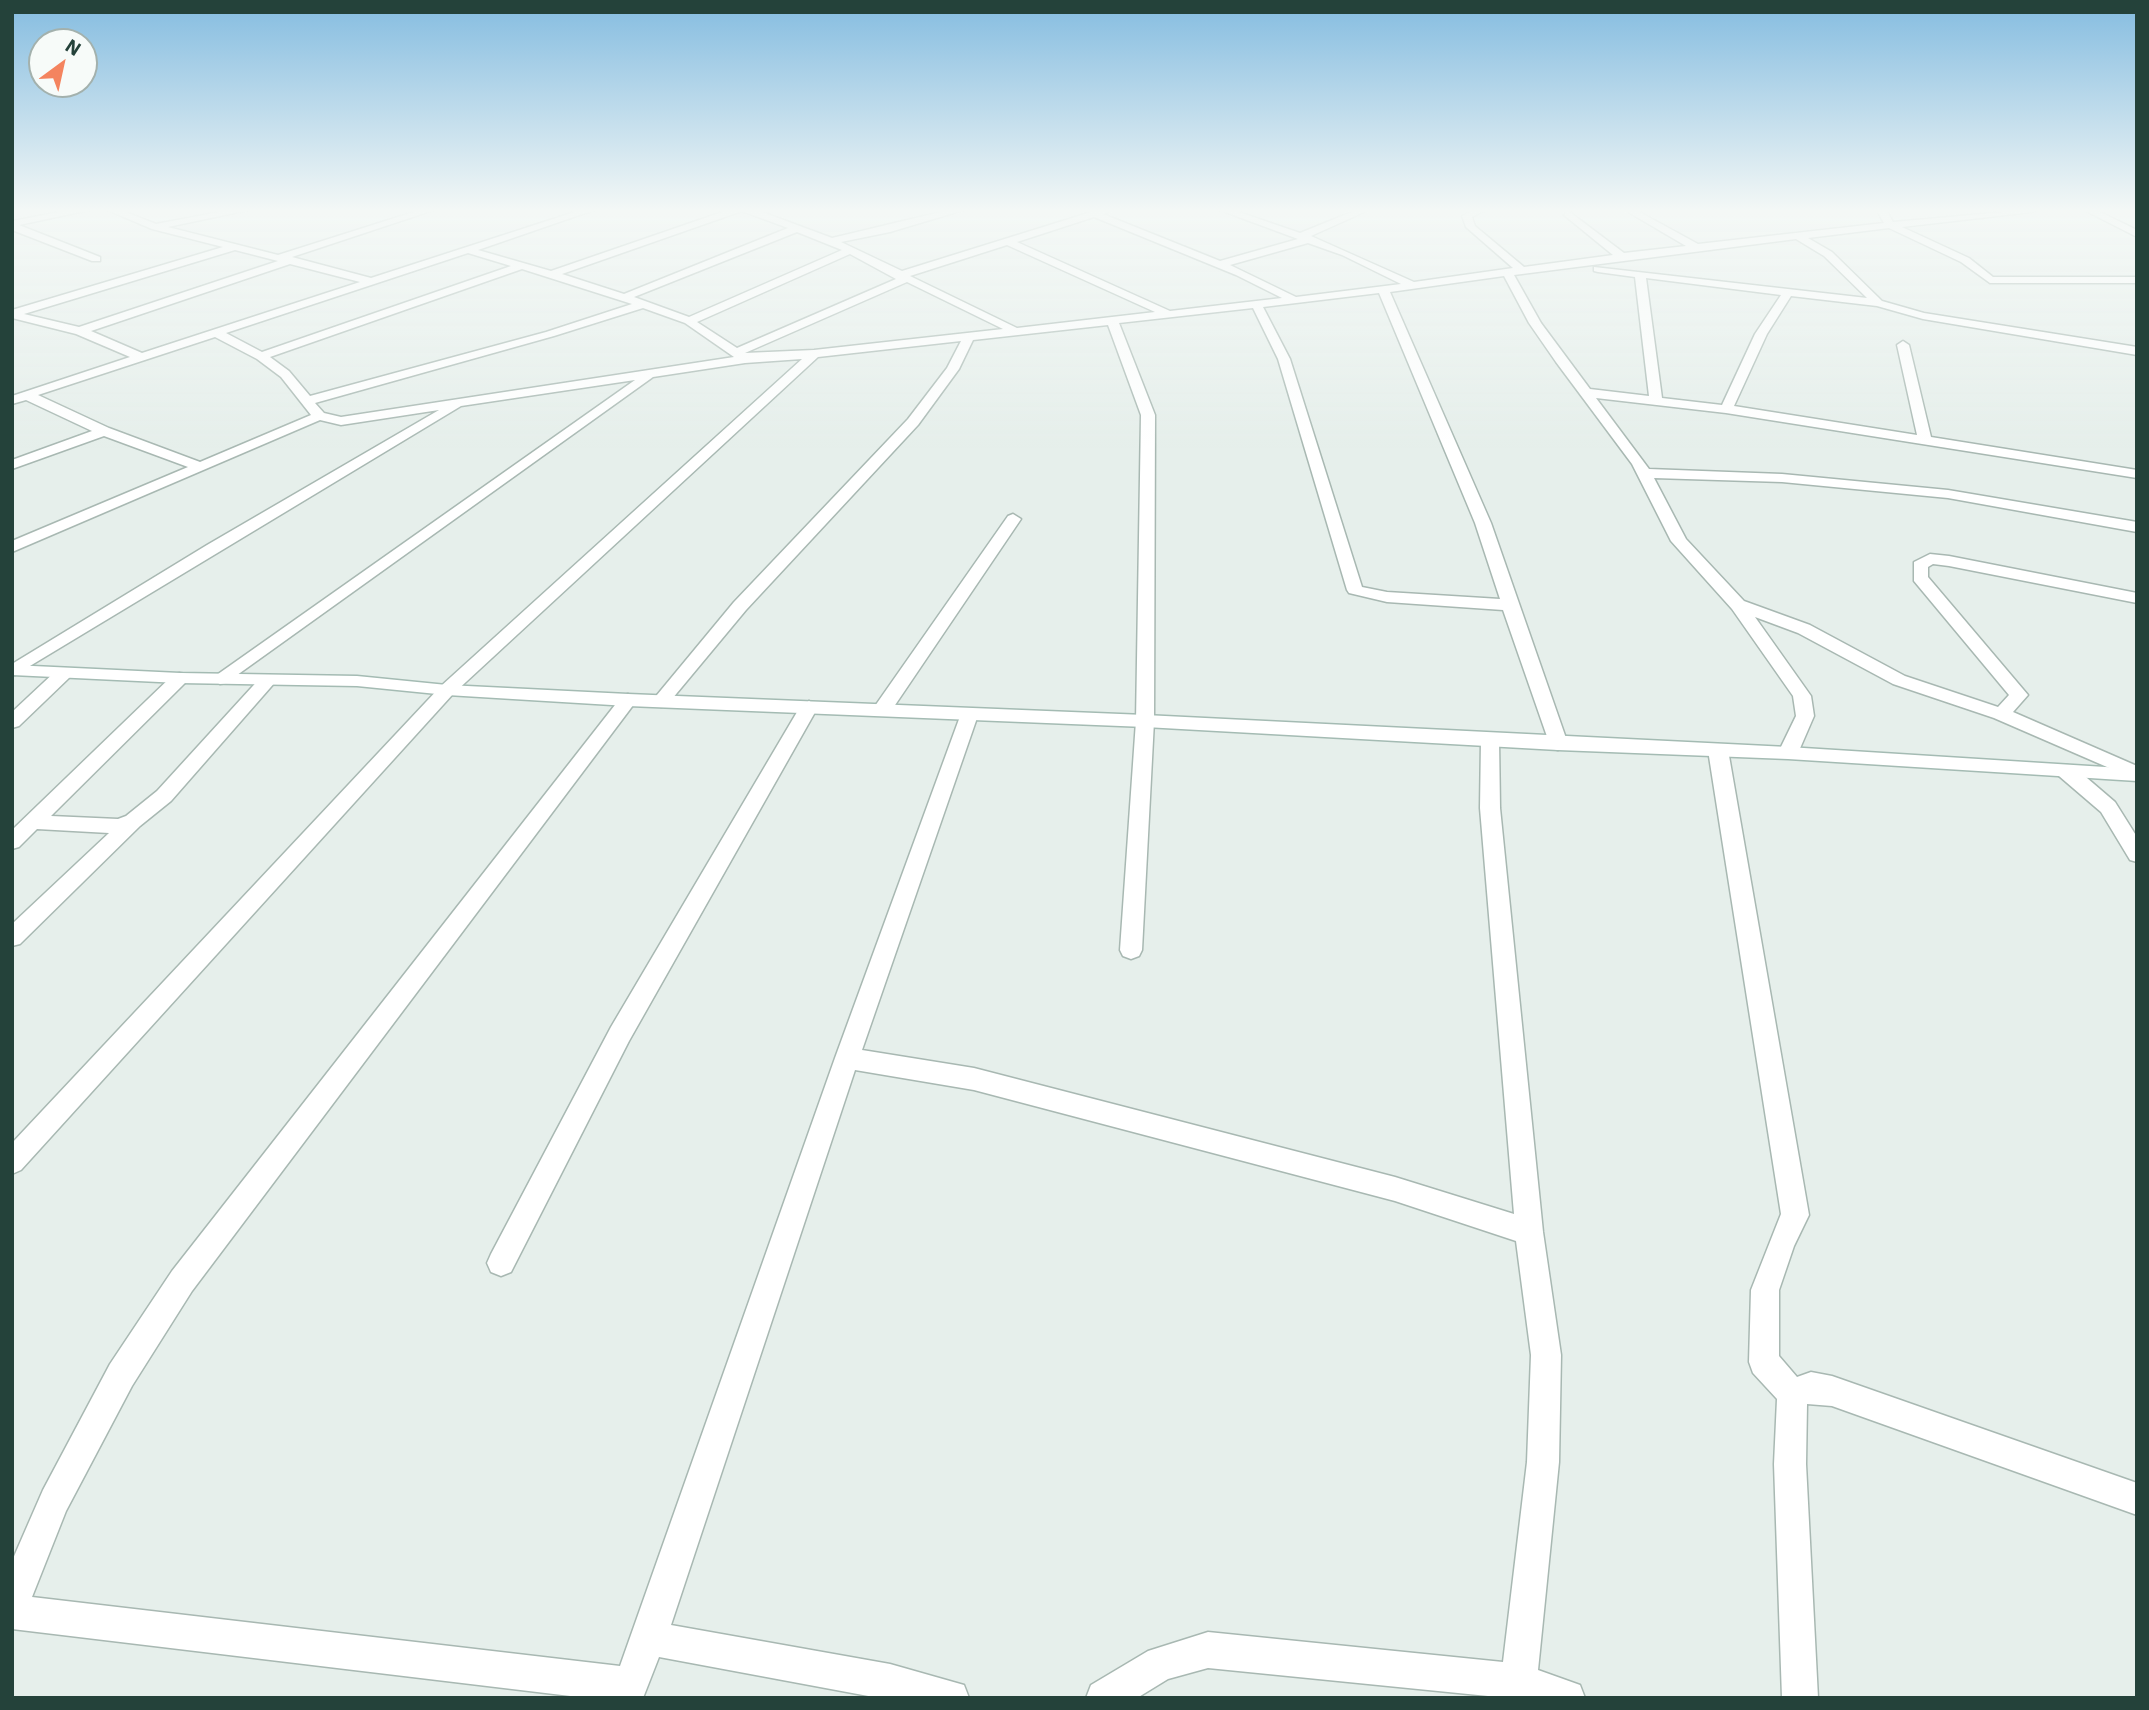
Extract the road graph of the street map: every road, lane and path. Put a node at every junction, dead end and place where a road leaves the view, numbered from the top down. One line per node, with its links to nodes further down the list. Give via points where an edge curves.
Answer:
1 (95, 289): 23 (street)
2 (205, 289): 27 (street)
3 (354, 289): 29 (street)
4 (455, 289): 34 (street)
5 (599, 289): 18 (street)
6 (645, 289): 18 (street)
7 (763, 289): 25 (street)
8 (879, 289): 35 (street)
9 (924, 289): 28 (street)
10 (1112, 289): 24 (street)
11 (1269, 289): 19 (street)
12 (1383, 289): 19 (street); 56 (street, via 1483,523)
13 (1522, 289): 38 (street, via 1535,323)
14 (1642, 289): 40 (street)
15 (1778, 289): 17 (street)
16 (1864, 289): 20 (street)
17 (1789, 290): 20 (street); 44 (street)
18 (625, 297): 21 (street)
19 (1293, 300): 22 (street)
20 (1878, 303): 32 (street, via 1923,316)
21 (643, 304): 25 (street); 42 (street)
22 (1256, 304): 24 (street); 56 (street, via 1284,359 1355,590 1387,597)
23 (12, 314): 27 (street)
24 (1168, 314): 26 (street)
25 (689, 321): 35 (street)
26 (1112, 321): 28 (street); 70 (street, via 1148,415)
27 (80, 331): 36 (street)
28 (1015, 331): 30 (street)
29 (218, 334): 34 (street); 36 (street)
30 (969, 336): 33 (street); 65 (street, via 953,369 913,422 740,606)
31 (1903, 345): 47 (street)
32 (2137, 351)
33 (814, 354): 35 (street); 63 (street)
34 (261, 356): 42 (street, via 297,386)
35 (742, 356): 37 (street)
36 (143, 358): 39 (street)
37 (650, 375): 43 (street); 61 (street)
38 (1587, 393): 40 (street); 50 (street)
39 (27, 395): 41 (street); 46 (street)
40 (1656, 399): 44 (street)
41 (12, 400)
42 (307, 401): 45 (street)
43 (463, 401): 45 (street, via 341,421); 58 (street)
44 (1726, 409): 47 (street)
45 (319, 416): 49 (street)
46 (104, 431): 48 (street); 49 (street)
47 (1925, 439): 51 (street)
48 (12, 465)
49 (198, 466): 54 (street)
50 (1644, 473): 53 (street, via 1782,478 1948,494); 57 (street, via 1679,541)
51 (2137, 474)
52 (1013, 519): 67 (street)
53 (2137, 527)
54 (12, 547)
55 (2137, 598): 68 (street, via 1949,561 1930,559 1920,565 1920,578 2019,695)
56 (1510, 605): 73 (street)
57 (1738, 605): 68 (street, via 1804,629 1899,680); 75 (street, via 1802,696 1805,716)
58 (14, 670): 59 (street)
59 (64, 673): 60 (street); 71 (street)
60 (180, 678): 61 (street); 79 (street)
61 (220, 679): 62 (street)
62 (268, 680): 63 (street, via 357,681); 78 (street, via 164,796)
63 (447, 690): 64 (street); 85 (street)
64 (628, 700): 65 (street); 90 (street, via 183,1281 121,1375 54,1501)
65 (661, 701): 66 (street)
66 (809, 707): 67 (street); 87 (street, via 621,1034)
67 (882, 710): 69 (street)
68 (2001, 714): 77 (street)
69 (969, 715): 70 (street); 84 (street)
70 (1144, 721): 72 (street); 83 (street)
71 (12, 722)
72 (1490, 740): 73 (street); 86 (street, via 1490,808)
73 (1558, 744): 74 (street)
74 (1718, 750): 75 (street); 88 (street, via 1795,1215 1765,1290 1764,1362)
75 (1787, 753): 76 (street)
76 (2066, 771): 77 (street); 81 (street, via 2108,807)
77 (2137, 775)
78 (133, 821): 79 (street, via 120,827); 82 (street)
79 (33, 822): 80 (street)
80 (12, 842)
81 (2137, 855)
82 (12, 938)
83 (1131, 950)
84 (847, 1058): 86 (street, via 974,1079 1395,1189); 92 (street)
85 (12, 1162)
86 (1529, 1232): 93 (street, via 1546,1355 1543,1462)
87 (501, 1263)
88 (1792, 1394): 89 (street, via 1811,1387 1832,1391); 98 (street, via 1790,1464)
89 (2137, 1499)
90 (12, 1604)
91 (12, 1612): 94 (street)
92 (649, 1638): 94 (street); 95 (street, via 890,1682)
93 (1520, 1681): 96 (street, via 1208,1650 1160,1663); 97 (street)
94 (627, 1691)
95 (951, 1698)
96 (1104, 1698)
97 (1567, 1698)
98 (1800, 1698)

